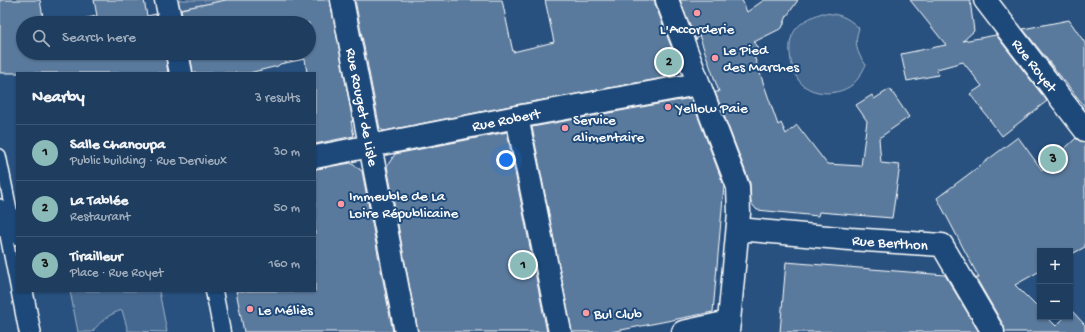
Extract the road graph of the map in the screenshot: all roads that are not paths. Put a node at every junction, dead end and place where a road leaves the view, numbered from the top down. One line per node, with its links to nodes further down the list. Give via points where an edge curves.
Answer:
1 (166, 0): 5 (street)
2 (342, 0): 11 (street, Rue Rouget de Lisle)
3 (667, 0): 8 (street)
4 (985, 0): 10 (street, Rue Royet)
5 (169, 16)
6 (178, 60): 7 (street)
7 (181, 72)
8 (698, 84): 9 (street, Rue Robert); 15 (street, via 738,187)
9 (517, 117): 11 (street, Rue Robert); 25 (street)
10 (1085, 130)
11 (370, 146): 13 (street, Rue Robert); 24 (street, Rue Rouget de Lisle)
12 (0, 155): 14 (lane)
13 (316, 157)
14 (9, 223): 16 (lane)
15 (738, 229): 20 (street); 27 (street, Rue Berthon, via 942,245)
16 (16, 282)
17 (17, 292): 21 (lane)
18 (27, 292): 22 (lane)
19 (214, 292): 23 (street)
20 (729, 327): 26 (street)
21 (25, 332)
22 (35, 332)
23 (222, 332)
24 (406, 332)
25 (560, 332)
26 (683, 332)
27 (993, 332)

